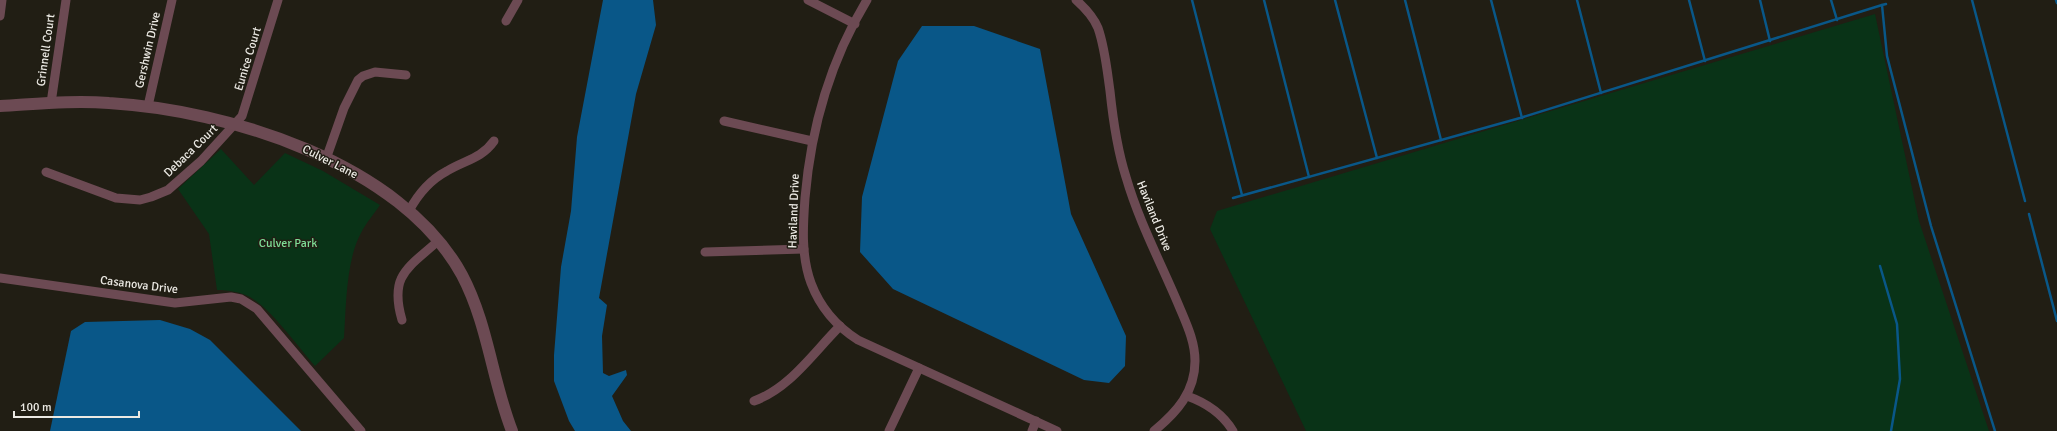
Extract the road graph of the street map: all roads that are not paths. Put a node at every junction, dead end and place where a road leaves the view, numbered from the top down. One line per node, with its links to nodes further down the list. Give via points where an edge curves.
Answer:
1 (2, 0): 9 (street)
2 (66, 0): 13 (street, Grinnell Court)
3 (172, 0): 15 (street, Gershwin Drive)
4 (278, 0): 17 (street, Eunice Court, via 246,107)
5 (518, 0): 10 (street)
6 (808, 0): 11 (street)
7 (867, 0): 11 (street, Haviland Drive)
8 (1076, 0): 30 (street, Haviland Drive, via 1086,9 1101,38 1115,134 1126,177 1136,208 1191,337 1195,359)
9 (0, 16)
10 (506, 21)
11 (855, 24): 18 (street, Haviland Drive, via 836,62)
12 (406, 75): 20 (street, via 376,72 358,80)
13 (51, 103): 14 (street, Culver Lane); 15 (street, Culver Lane, via 108,102)
14 (0, 106)
15 (148, 106): 17 (street, Culver Lane, via 204,115)
16 (724, 121): 18 (street)
17 (236, 124): 20 (street, Culver Lane, via 273,136); 21 (street, Debaca Court, via 187,175 168,190 140,200 116,198)
18 (812, 140): 24 (street, Haviland Drive, via 804,208)
19 (494, 141): 22 (street, via 486,152 436,177)
20 (326, 159): 22 (street, Culver Lane, via 365,180)
21 (46, 172)
22 (409, 211): 23 (street, Culver Lane)
23 (438, 241): 27 (street, via 404,272 397,288 397,303); 34 (street, Culver Lane, via 461,274 478,312 495,382)
24 (804, 249): 25 (street); 28 (street, Haviland Drive, via 806,266 817,296)
25 (704, 252)
26 (0, 278): 33 (street, Casanova Drive, via 175,303 224,296 241,299 257,309)
27 (402, 320)
28 (840, 326): 29 (street, Haviland Drive, via 858,340); 31 (street, via 787,382 766,397)
29 (919, 368): 32 (street, Haviland Drive); 35 (street)
30 (1187, 396): 38 (street, Haviland Drive, via 1177,410); 39 (street, via 1222,415)
31 (754, 401)
32 (1036, 421): 36 (street); 37 (street, Haviland Drive)
33 (361, 431)
34 (512, 431)
35 (889, 431)
36 (1032, 431)
37 (1057, 431)
38 (1154, 431)
39 (1234, 431)

